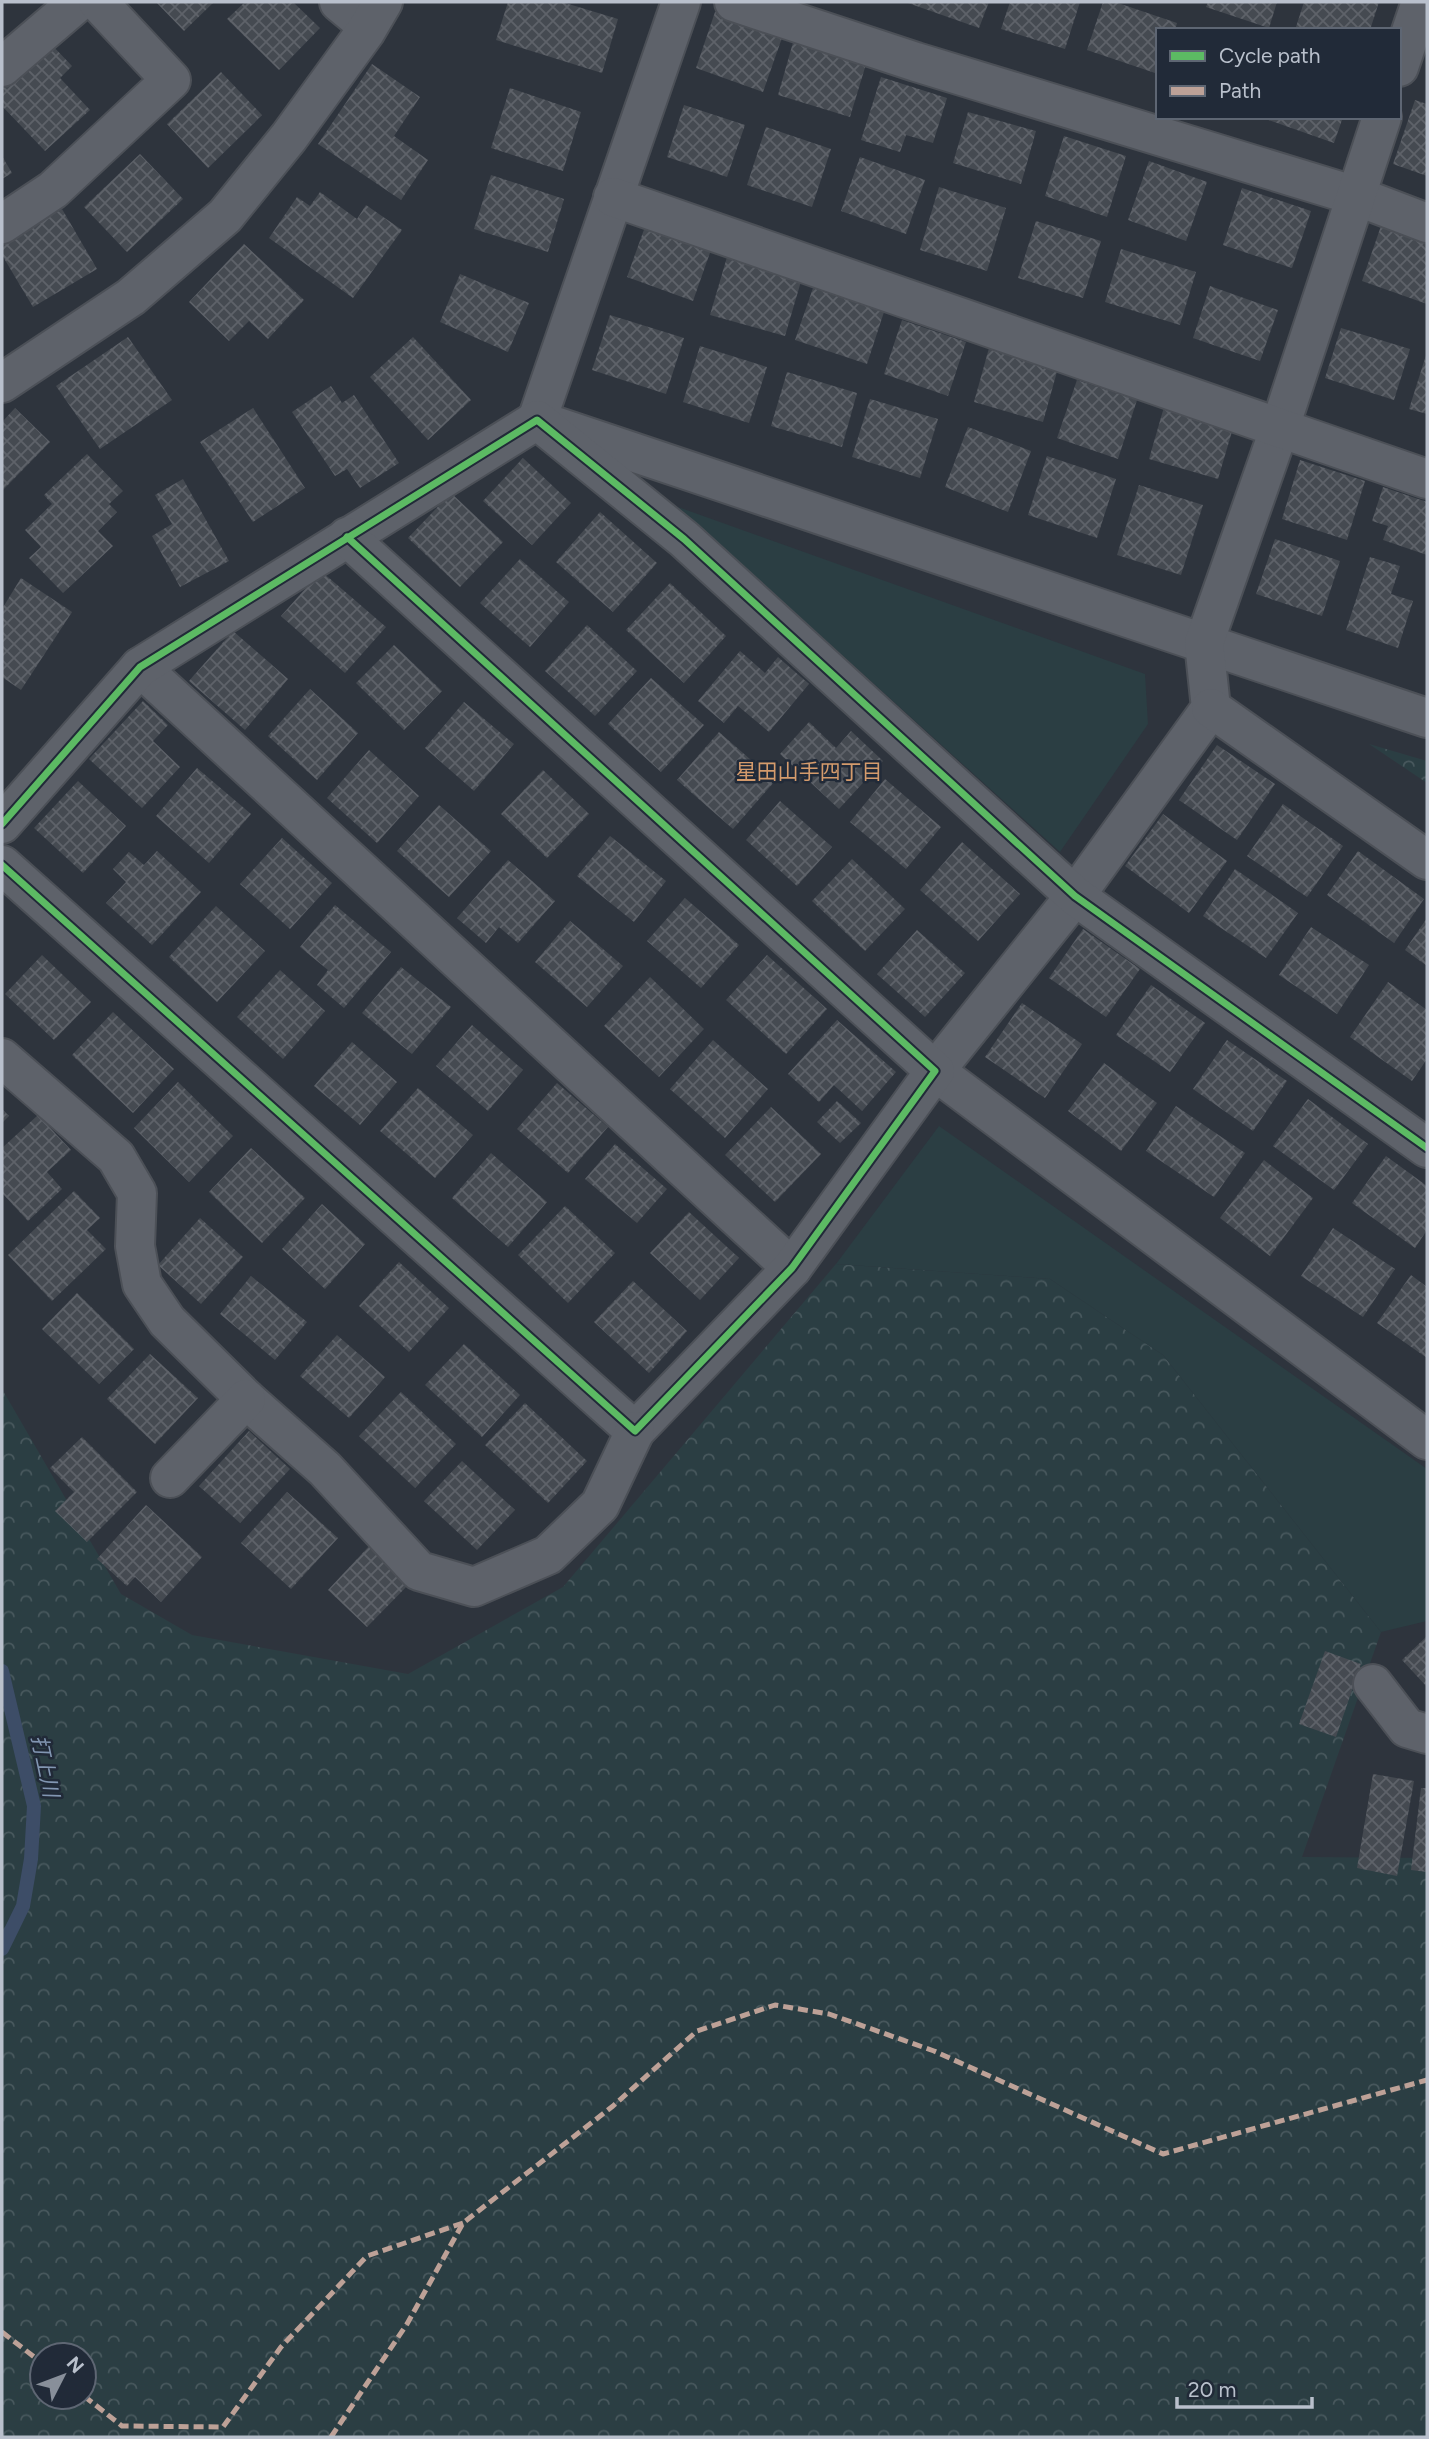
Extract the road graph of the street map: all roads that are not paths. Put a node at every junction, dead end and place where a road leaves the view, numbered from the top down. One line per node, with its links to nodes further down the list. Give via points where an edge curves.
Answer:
1 (78, 2): 9 (street)
2 (98, 2): 14 (street, via 171,80 53,190)
3 (339, 2): 7 (street)
4 (681, 2): 12 (street)
5 (734, 2): 11 (street)
6 (1421, 2): 8 (street)
7 (376, 14): 15 (street, via 289,137 225,216 131,297)
8 (1401, 60)
9 (2, 67)
10 (1381, 119): 11 (street)
11 (1356, 196): 13 (street); 17 (street)
12 (613, 197): 16 (street); 17 (street)
13 (1427, 223)
14 (2, 224)
15 (2, 383)
16 (537, 420): 19 (street); 20 (street); 27 (street, via 684,539)
17 (1280, 427): 18 (street); 20 (street)
18 (1427, 478)
19 (347, 537): 21 (street); 29 (street)
20 (1204, 643): 22 (street); 23 (street)
21 (139, 667): 24 (street); 31 (street)
22 (1211, 708): 25 (street); 27 (street)
23 (1427, 718)
24 (2, 824)
25 (1427, 860)
26 (2, 865): 33 (street)
27 (1075, 896): 29 (street); 30 (street)
28 (2, 1058): 32 (street, via 116,1157 137,1193 135,1246 142,1284 167,1321)
29 (935, 1071): 31 (street); 34 (street)
30 (1427, 1148)
31 (792, 1268): 33 (street)
32 (246, 1399): 33 (street, via 325,1469 419,1571 474,1587 548,1555 600,1505); 35 (street)
33 (635, 1431)
34 (1427, 1440)
35 (170, 1478)
36 (1373, 1684): 37 (street, via 1407,1728)
37 (1427, 1734)

